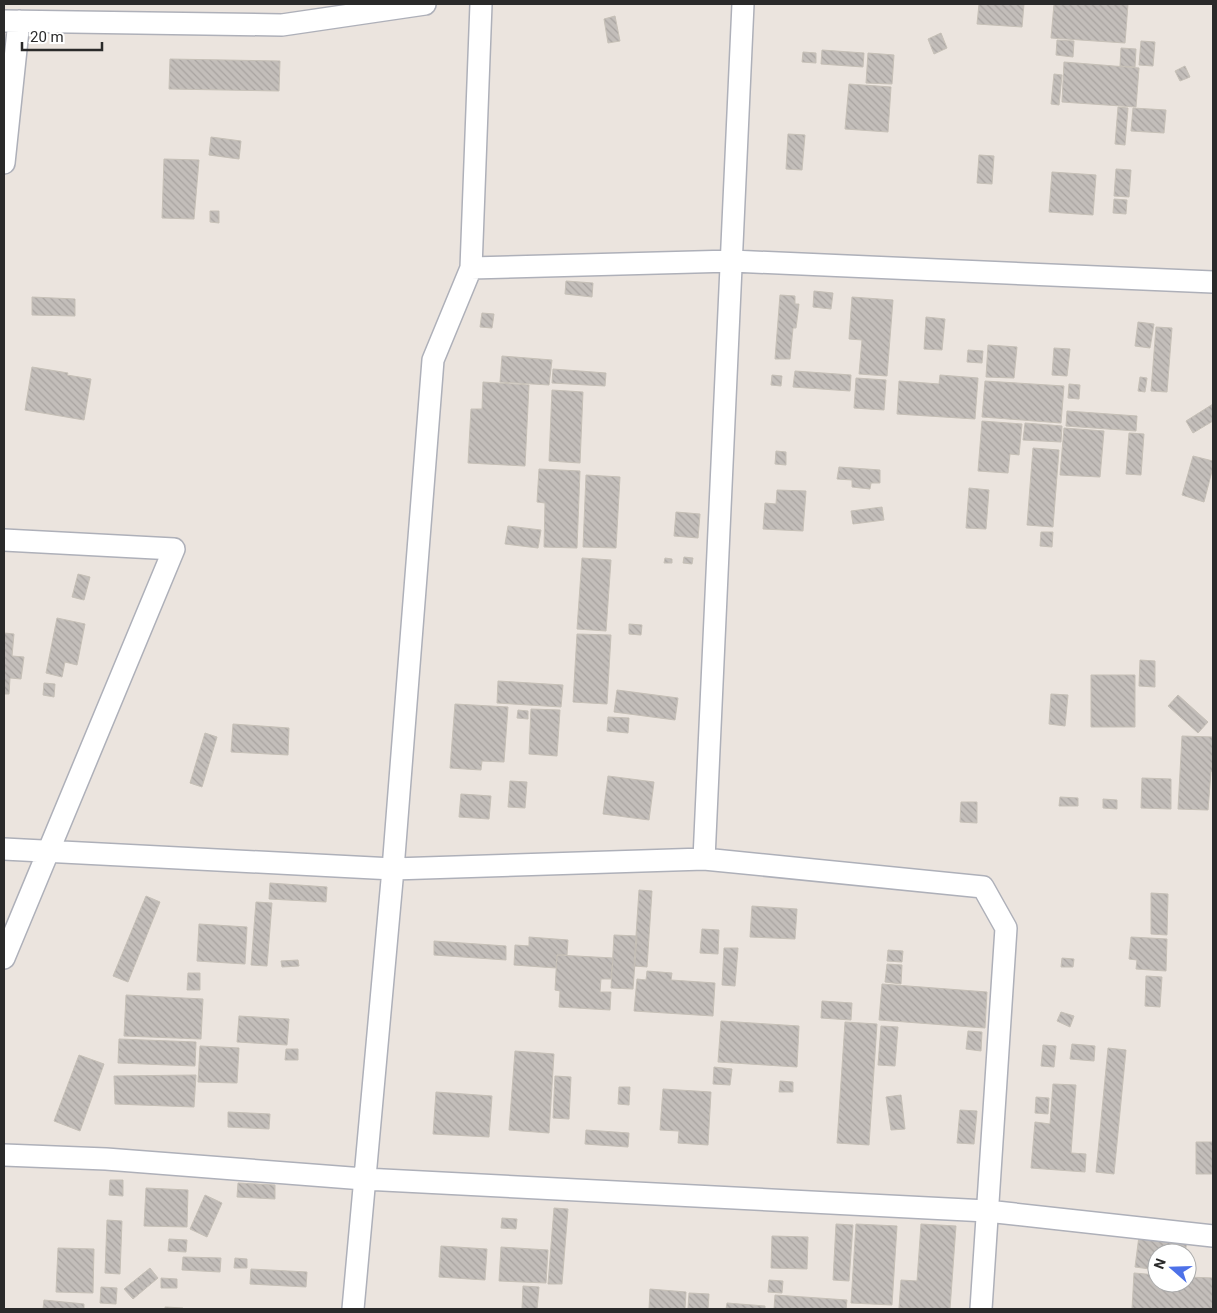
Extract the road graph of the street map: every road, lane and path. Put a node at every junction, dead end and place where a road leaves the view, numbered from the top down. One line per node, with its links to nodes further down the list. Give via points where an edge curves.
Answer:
1 (425, 4): 4 (street, via 282,25)
2 (481, 4): 7 (street)
3 (743, 4): 6 (street)
4 (11, 21): 5 (street)
5 (4, 163)
6 (732, 261): 7 (street); 8 (street); 12 (street)
7 (471, 268): 13 (street, via 432,360)
8 (1213, 282)
9 (4, 540): 11 (street, via 174,549)
10 (4, 849): 11 (street)
11 (48, 851): 13 (street); 14 (street)
12 (704, 859): 13 (street); 17 (street, via 983,887 1006,928)
13 (393, 868): 16 (street)
14 (4, 958)
15 (4, 1155): 16 (street, via 106,1159)
16 (364, 1179): 17 (street); 19 (street)
17 (987, 1211): 18 (street); 20 (street)
18 (1213, 1236)
19 (353, 1309)
20 (981, 1309)

